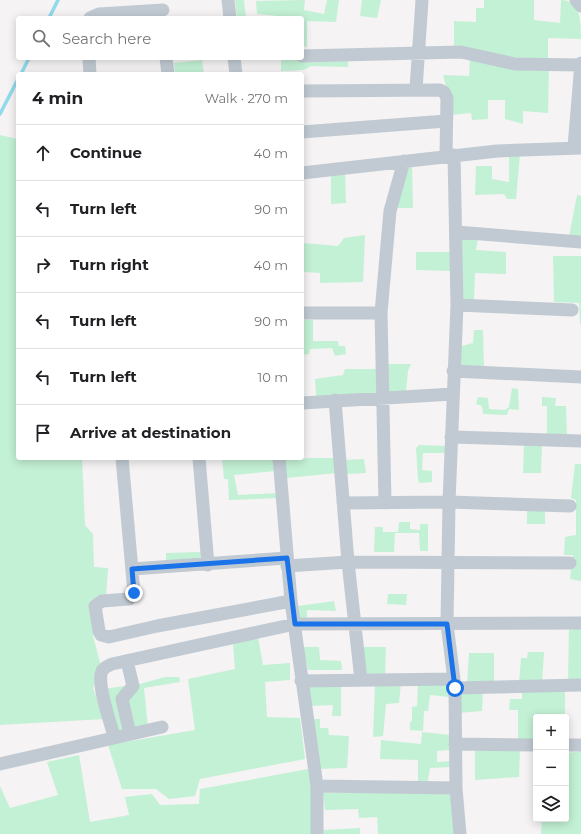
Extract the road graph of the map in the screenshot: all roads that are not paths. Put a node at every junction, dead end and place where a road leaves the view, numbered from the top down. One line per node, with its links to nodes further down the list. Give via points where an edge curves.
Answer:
1 (228, 0): 7 (street)
2 (422, 0): 8 (street)
3 (576, 0): 4 (street)
4 (581, 6)
5 (163, 9): 6 (street)
6 (94, 16)
7 (230, 16)
8 (418, 52): 9 (street); 13 (street, via 472,53 515,64); 17 (street)
9 (304, 56)
10 (89, 60): 14 (street)
11 (166, 60): 15 (street)
12 (234, 60): 16 (street)
13 (581, 64): 21 (street)
14 (90, 72)
15 (168, 72)
16 (236, 72)
17 (416, 89): 18 (street); 19 (street, via 444,92 447,98)
18 (304, 91)
19 (446, 121): 20 (street); 22 (street)
20 (304, 132)
21 (578, 148): 22 (street)
22 (450, 155): 23 (street); 25 (street)
23 (404, 161): 24 (street); 30 (street, via 390,211)
24 (304, 173)
25 (456, 232): 26 (street); 27 (street)
26 (581, 242)
27 (457, 305): 28 (street); 31 (street)
28 (572, 310)
29 (304, 313): 30 (street)
30 (381, 313): 34 (street)
31 (454, 372): 32 (street); 33 (street)
32 (581, 378)
33 (453, 394): 34 (street); 37 (street)
34 (384, 398): 35 (street); 44 (street)
35 (335, 400): 36 (street); 43 (street)
36 (304, 403)
37 (451, 437): 38 (street); 42 (street)
38 (581, 441)
39 (122, 460): 51 (street)
40 (199, 460): 50 (street)
41 (279, 460): 46 (street)
42 (449, 502): 44 (street); 45 (street); 48 (street)
43 (343, 503): 44 (street); 47 (street)
44 (385, 503)
45 (570, 506)
46 (287, 562): 47 (street); 50 (street); 52 (street)
47 (348, 562): 48 (street); 55 (street)
48 (448, 562): 49 (street); 56 (street)
49 (570, 563)
50 (208, 565): 51 (street)
51 (132, 569): 52 (street, via 132,597 102,601 95,606 101,635 109,637)
52 (291, 601): 54 (street)
53 (581, 623): 56 (street)
54 (295, 624): 55 (street); 57 (street); 59 (street)
55 (354, 624): 56 (street); 58 (street)
56 (447, 624): 60 (street)
57 (127, 661): 63 (street, via 133,686 122,699); 64 (street, via 105,667 101,676)
58 (361, 680): 59 (street); 60 (street)
59 (301, 681): 70 (street)
60 (454, 684): 61 (street); 65 (street)
61 (581, 685)
62 (162, 727): 63 (street)
63 (130, 734): 64 (street)
64 (114, 737): 69 (street)
65 (455, 744): 66 (street); 71 (street)
66 (533, 745)
67 (569, 745): 68 (street)
68 (581, 745)
69 (0, 764)
70 (317, 786): 71 (street); 72 (street)
71 (456, 788): 73 (street)
72 (318, 834)
73 (460, 834)

